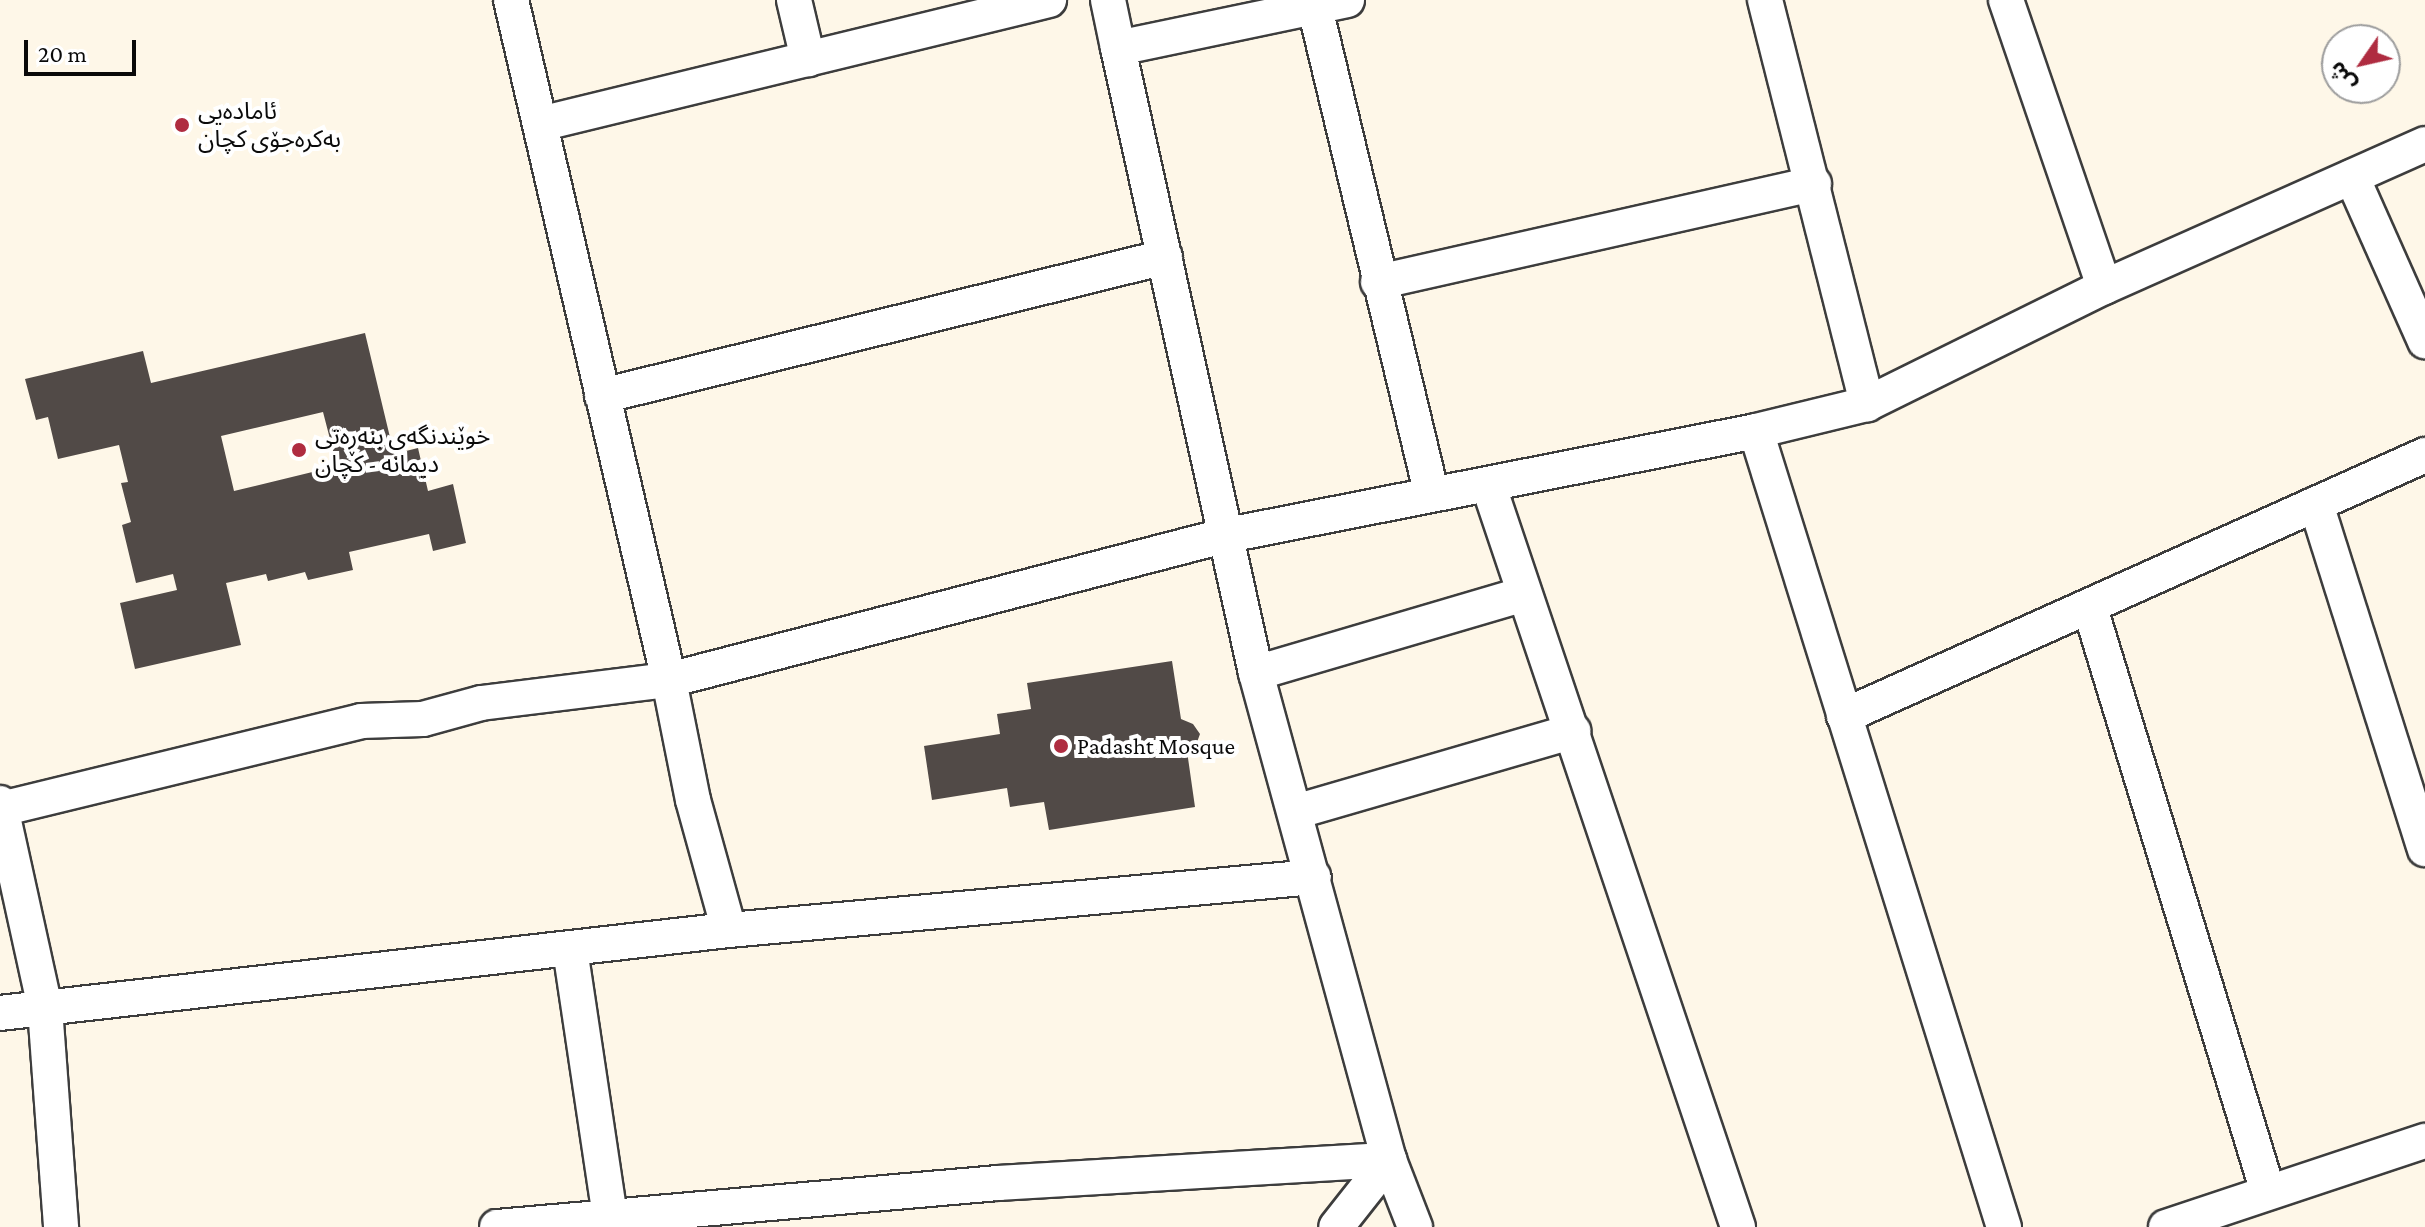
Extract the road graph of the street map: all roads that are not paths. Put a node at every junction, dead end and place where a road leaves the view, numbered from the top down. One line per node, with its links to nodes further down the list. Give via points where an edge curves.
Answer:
1 (511, 0): 11 (street)
2 (794, 0): 10 (street)
3 (1049, 0): 10 (street)
4 (1108, 0): 9 (street)
5 (1347, 0): 8 (street)
6 (1765, 0): 14 (street)
7 (2006, 0): 17 (street)
8 (1315, 8): 9 (street); 16 (street)
9 (1118, 48): 15 (street)
10 (808, 59): 11 (street)
11 (540, 124): 19 (street)
12 (2425, 144): 13 (street)
13 (2352, 177): 17 (street); 18 (street)
14 (1814, 184): 16 (street); 20 (street)
15 (1165, 257): 19 (street); 26 (street)
16 (1378, 282): 24 (street)
17 (2104, 287): 20 (street)
18 (2425, 341)
19 (602, 396): 30 (street)
20 (1867, 404): 21 (street)
21 (1756, 431): 23 (street); 31 (street)
22 (2425, 455): 25 (street)
23 (1488, 484): 24 (street); 27 (street)
24 (1431, 493): 26 (street)
25 (2316, 504): 28 (street); 35 (street)
26 (1223, 536): 29 (street); 30 (street)
27 (1524, 594): 29 (street); 32 (street)
28 (2090, 608): 31 (street); 43 (street)
29 (1256, 673): 34 (street)
30 (669, 680): 33 (street, via 481,703 423,719 361,721); 37 (street, via 693,800)
31 (1844, 716): 51 (street)
32 (1573, 731): 34 (street); 50 (street)
33 (1, 806): 39 (street)
34 (1295, 812): 36 (street)
35 (2425, 849)
36 (1314, 877): 37 (street); 42 (street)
37 (729, 930): 38 (street)
38 (570, 949): 39 (street); 44 (street)
39 (45, 1008): 40 (street); 46 (street)
40 (0, 1013)
41 (2425, 1141): 43 (street)
42 (1389, 1160): 45 (street, via 998,1183); 48 (street); 49 (street)
43 (2268, 1192): 52 (street)
44 (610, 1218): 45 (street); 47 (street)
45 (651, 1221)
46 (61, 1227)
47 (497, 1227)
48 (1336, 1227)
49 (1415, 1227)
50 (1738, 1227)
51 (2004, 1227)
52 (2166, 1227)

